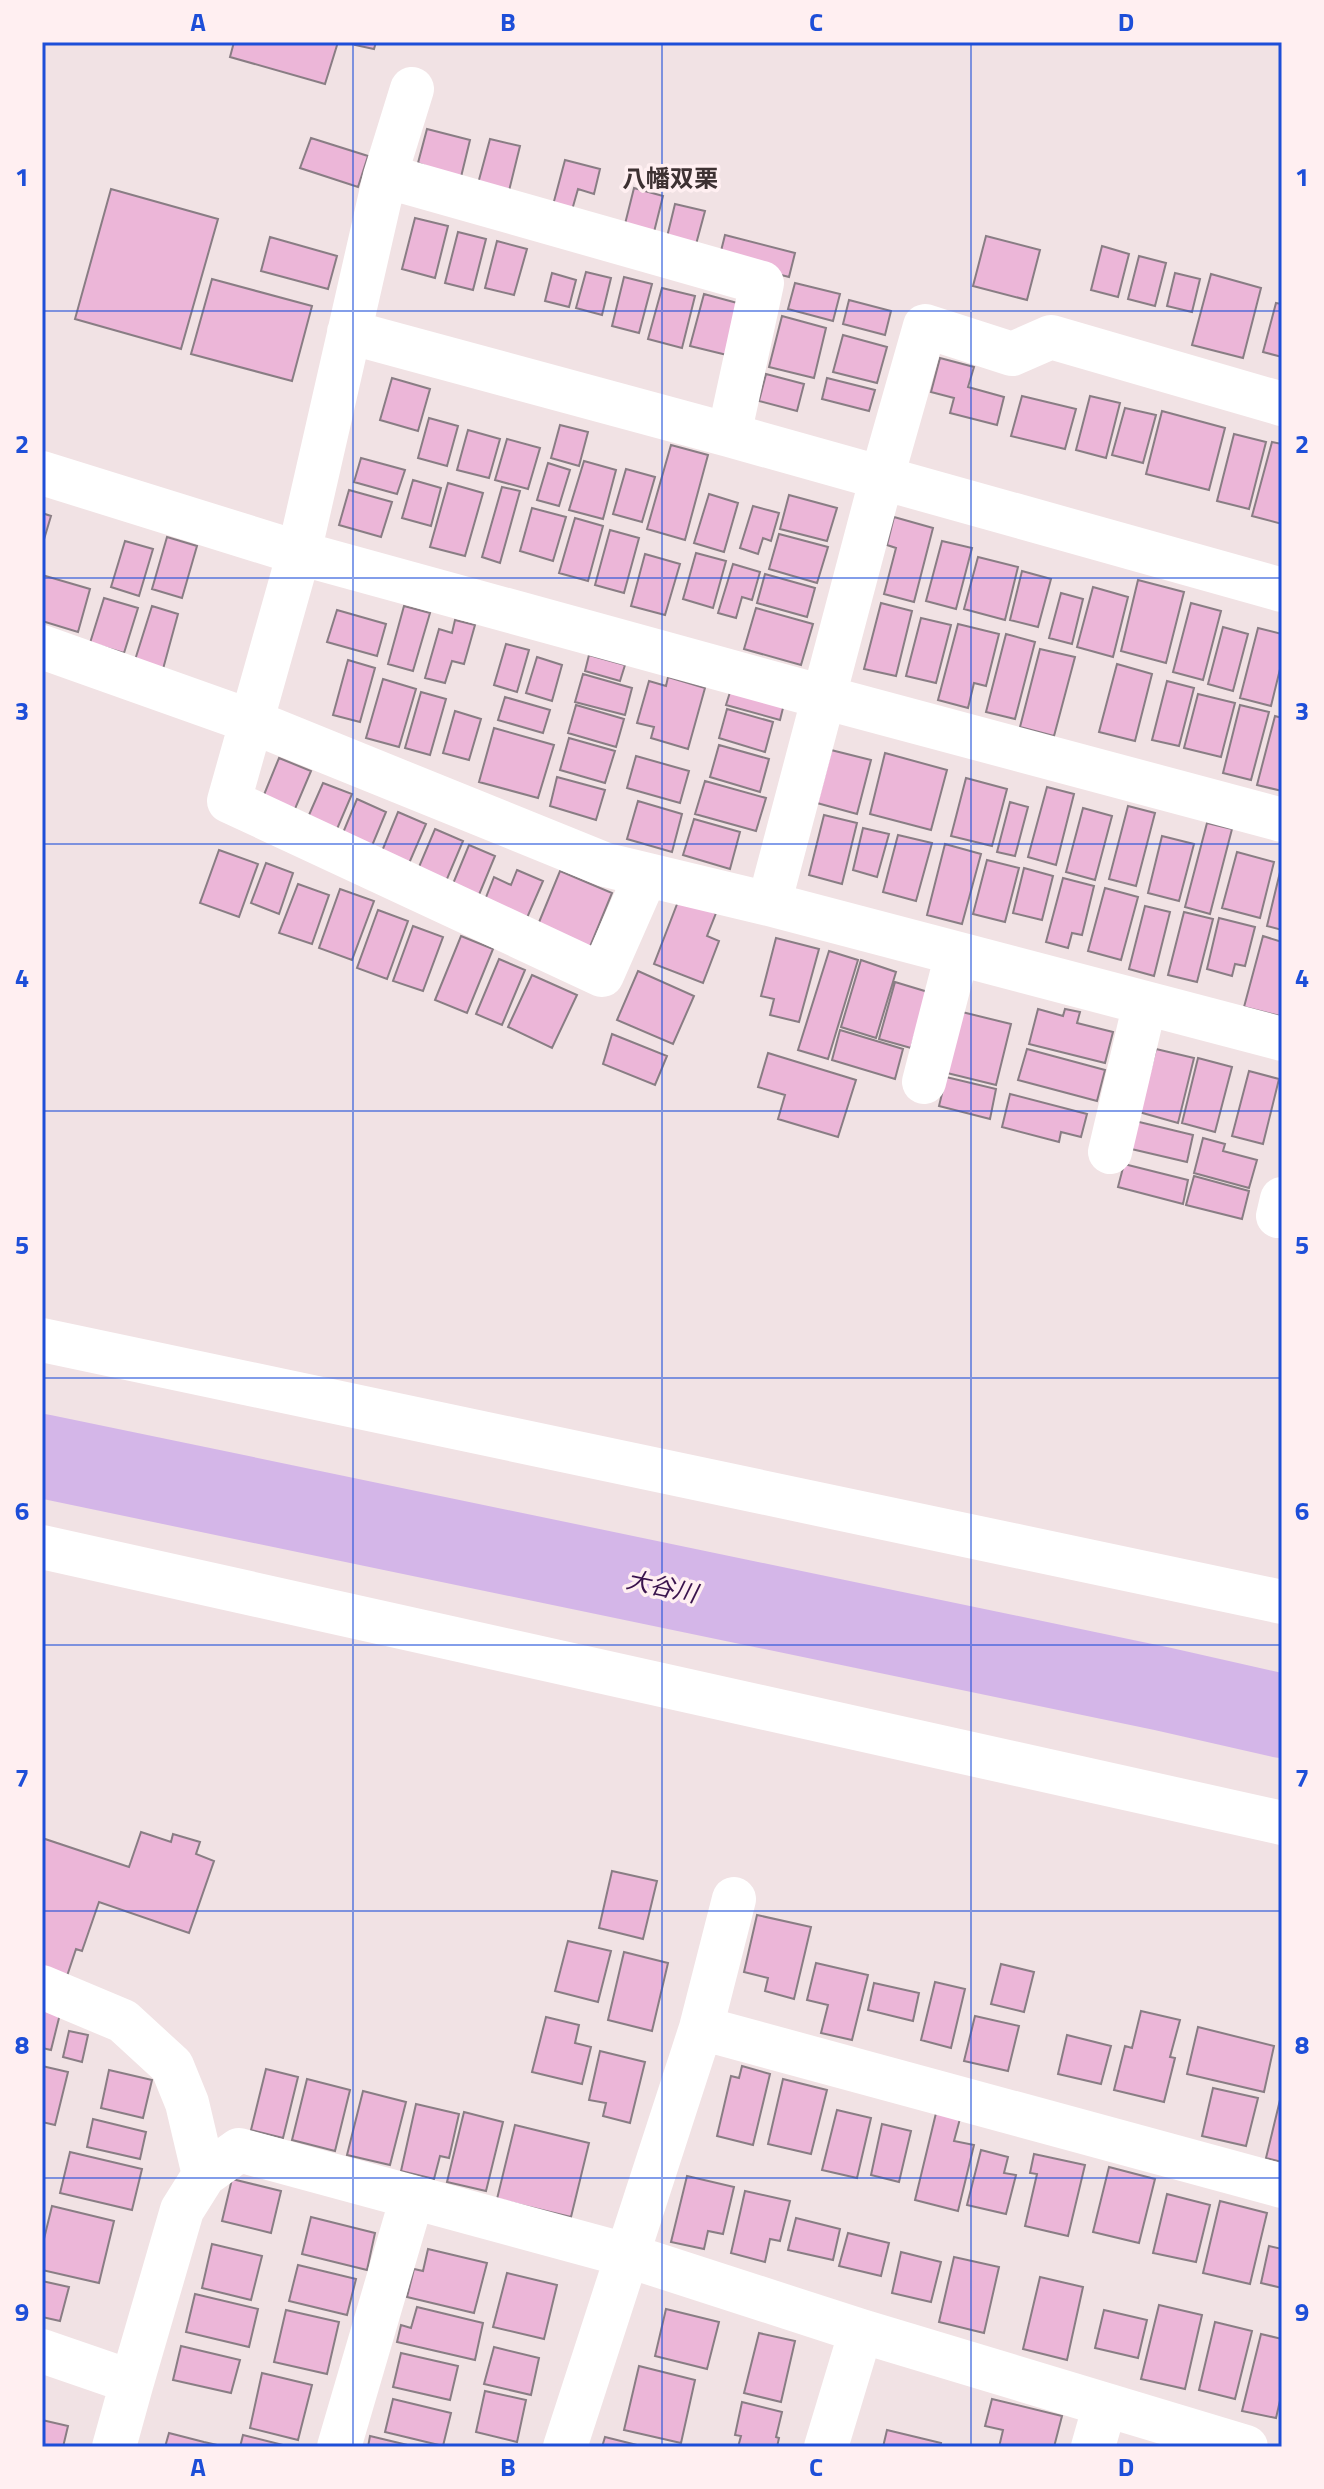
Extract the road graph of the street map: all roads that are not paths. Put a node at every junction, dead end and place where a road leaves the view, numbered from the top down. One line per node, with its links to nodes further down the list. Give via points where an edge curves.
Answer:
1 (412, 89): 2 (street)
2 (385, 176): 3 (street); 5 (street, via 762,283)
3 (349, 332): 5 (street); 8 (street)
4 (1282, 404): 7 (street, via 1051,337 1012,354 925,326)
5 (729, 435): 7 (street)
6 (42, 473): 8 (street)
7 (882, 477): 9 (street); 11 (street)
8 (299, 553): 11 (street); 12 (street)
9 (1282, 590)
10 (42, 647): 12 (street)
11 (823, 697): 13 (street); 15 (street)
12 (253, 722): 14 (street, via 606,865); 14 (street, via 229,801 602,975)
13 (1282, 820)
14 (646, 875): 15 (street)
15 (769, 904): 16 (street)
16 (957, 954): 17 (street); 19 (street)
17 (1145, 1003): 18 (street); 20 (street)
18 (1282, 1039)
19 (924, 1082)
20 (1110, 1152)
21 (42, 1340): 23 (street)
22 (42, 1547): 24 (street)
23 (1282, 1602)
24 (1282, 1823)
25 (734, 1899): 27 (street)
26 (42, 1987): 28 (street, via 123,2021 172,2066)
27 (701, 2028): 29 (street); 31 (street)
28 (204, 2175): 30 (street, via 239,2150); 34 (street, via 182,2210)
29 (1282, 2186)
30 (412, 2198): 31 (street); 37 (street)
31 (626, 2255): 32 (street); 38 (street)
32 (861, 2331): 35 (street); 39 (street)
33 (42, 2351): 34 (street)
34 (132, 2382): 36 (street)
35 (1105, 2405): 40 (street); 41 (street)
36 (114, 2447)
37 (339, 2447)
38 (565, 2447)
39 (826, 2447)
40 (1093, 2447)
41 (1246, 2447)

